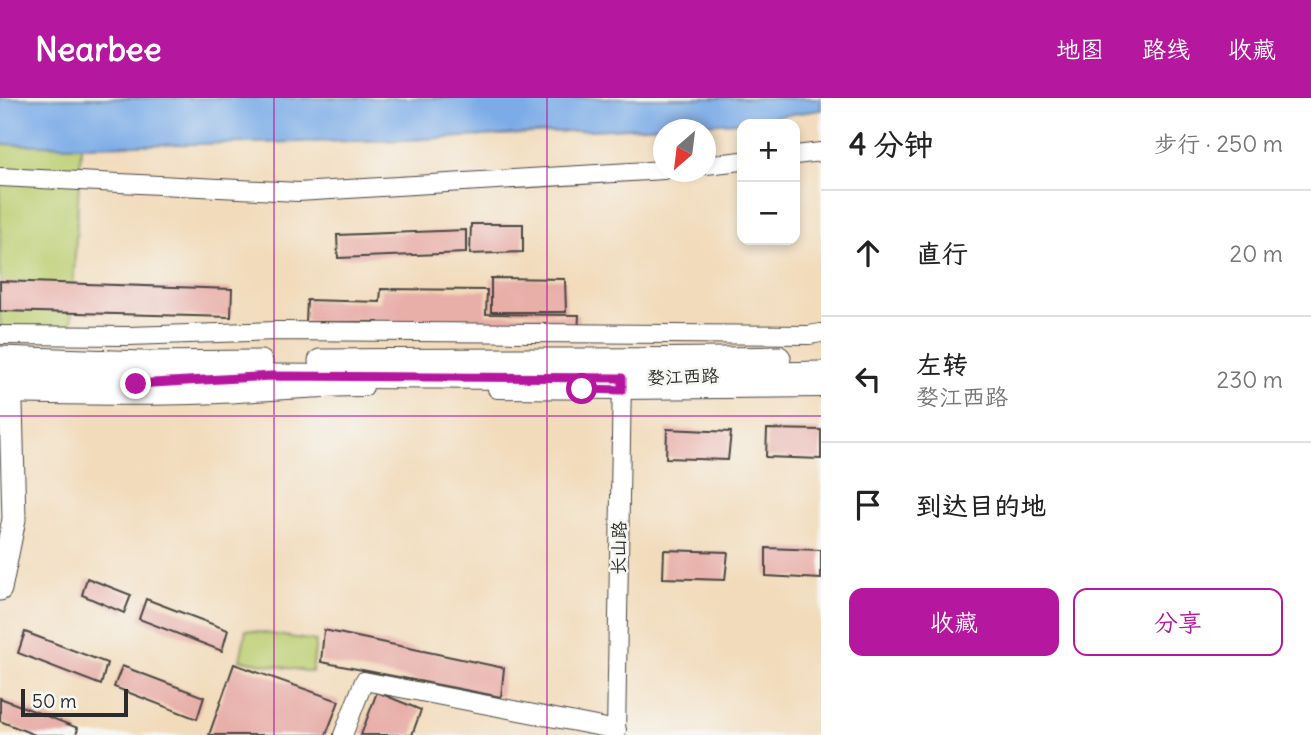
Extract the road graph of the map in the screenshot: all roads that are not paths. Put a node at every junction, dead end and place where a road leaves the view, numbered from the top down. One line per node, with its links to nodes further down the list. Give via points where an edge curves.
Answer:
1 (821, 152): 2 (street)
2 (800, 154)
3 (737, 162): 4 (street)
4 (716, 164)
5 (653, 171): 6 (street, via 298,192)
6 (0, 177)
7 (821, 333): 8 (street)
8 (0, 335)
9 (821, 358): 11 (main road, 婺江西路)
10 (821, 373): 11 (main road, 婺江西路)
11 (622, 376): 12 (main road, 婺江西路, via 271,376 136,384); 13 (street); 15 (street, 长山路)
12 (5, 377): 14 (main road, via 13,519)
13 (821, 387)
14 (0, 589)
15 (617, 732): 16 (street, via 364,681)
16 (343, 735)

